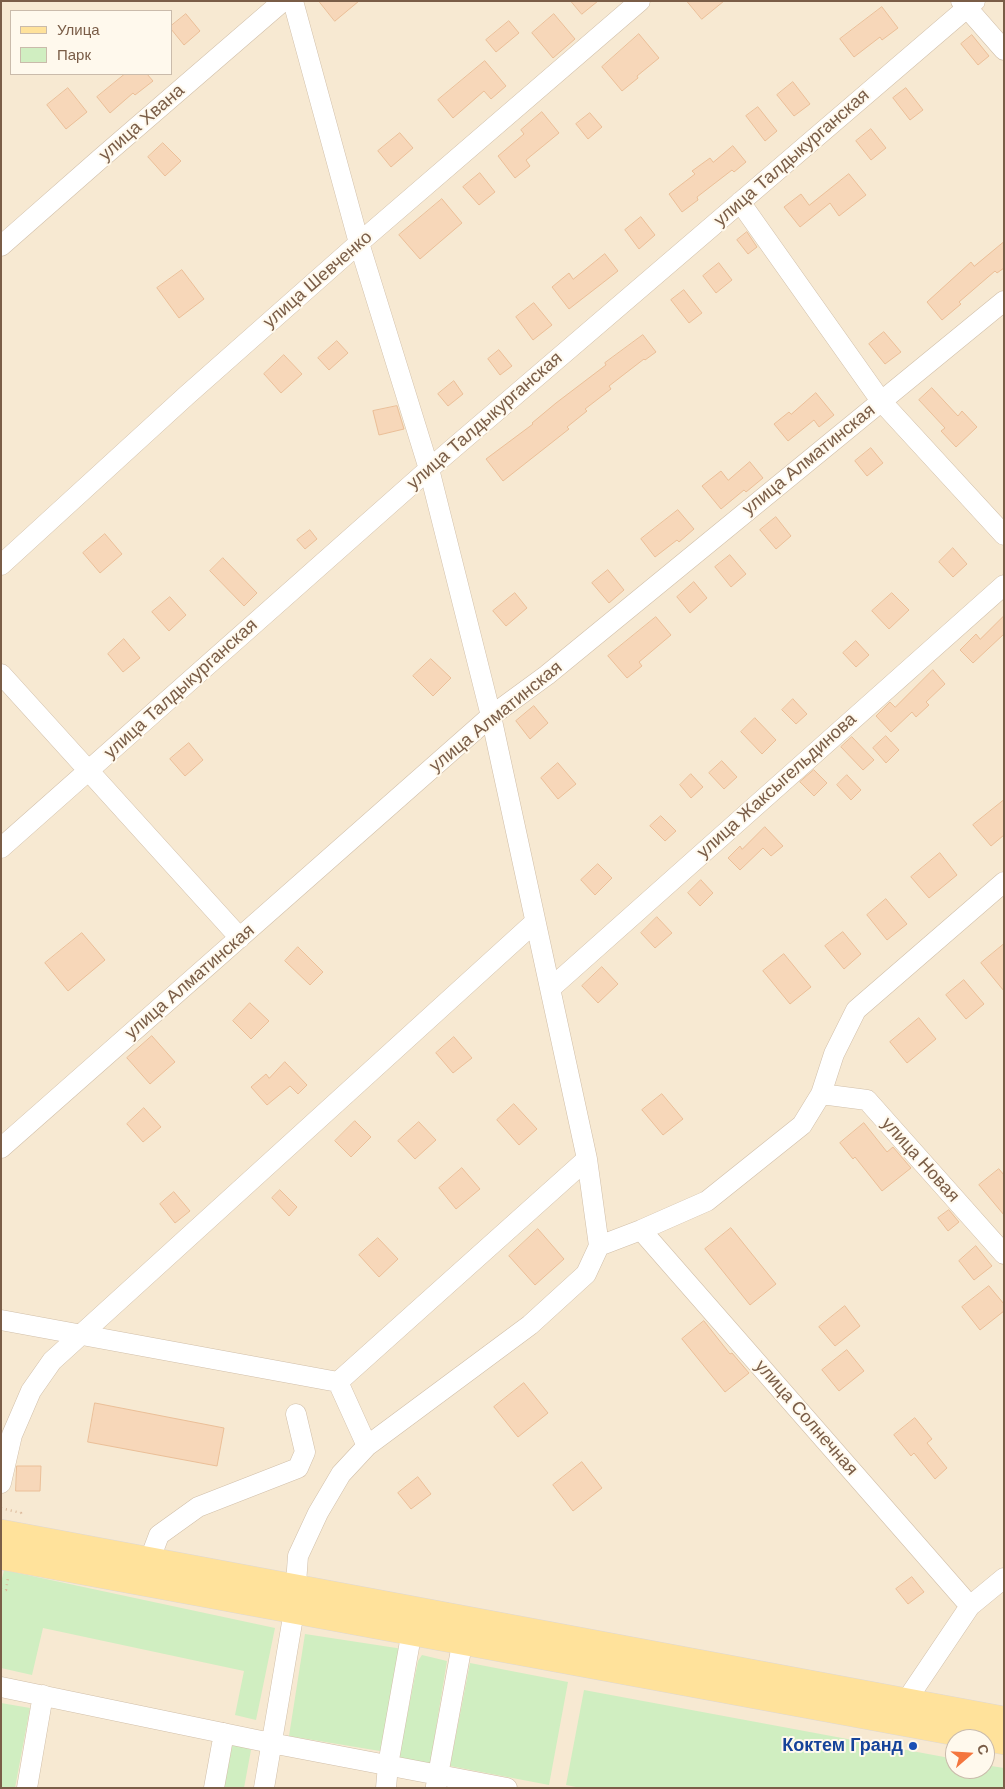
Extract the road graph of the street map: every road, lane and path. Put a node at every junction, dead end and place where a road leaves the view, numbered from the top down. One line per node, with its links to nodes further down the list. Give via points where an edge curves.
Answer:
1 (283, 1): 8 (street, улица Хвана)
2 (293, 1): 7 (street)
3 (640, 1): 7 (street, улица Шевченко)
4 (967, 4): 5 (street); 6 (street, улица Талдыкурганская)
5 (1004, 50)
6 (740, 202): 10 (street); 11 (street, улица Талдыкурганская)
7 (359, 243): 11 (street); 13 (street, улица Шевченко)
8 (1, 246)
9 (1004, 301): 10 (street, улица Алматинская)
10 (881, 401): 12 (street); 16 (street, улица Алматинская, via 547,675)
11 (430, 468): 16 (street); 17 (street, улица Талдыкурганская)
12 (1004, 535)
13 (1, 565)
14 (1004, 585): 22 (street, улица Жаксыгельдинова)
15 (1, 674): 17 (street)
16 (491, 716): 20 (street); 21 (street, улица Алматинская)
17 (88, 771): 18 (street, улица Талдыкурганская); 21 (street)
18 (1, 848)
19 (1004, 882): 23 (street, via 856,1010 834,1054)
20 (535, 922): 22 (street); 30 (street)
21 (240, 938): 24 (street, улица Алматинская)
22 (551, 988): 25 (street)
23 (822, 1094): 26 (street, via 802,1124 707,1201); 28 (street, улица Новая, via 867,1100)
24 (1, 1148)
25 (587, 1159): 27 (street); 31 (street)
26 (642, 1230): 27 (street); 40 (street, улица Солнечная)
27 (599, 1246): 33 (street, via 586,1274 530,1325)
28 (1003, 1252)
29 (1, 1320): 30 (street)
30 (80, 1335): 31 (street); 34 (street, via 52,1361 31,1391 12,1435)
31 (338, 1382): 33 (street)
32 (296, 1414): 37 (street, via 305,1452 298,1468 198,1507 159,1534)
33 (367, 1446): 39 (street, via 341,1474 318,1513 298,1556)
34 (1, 1482)
35 (1, 1532): 37 (main road)
36 (1, 1557): 39 (main road)
37 (150, 1559): 39 (main road)
38 (1004, 1578): 40 (street)
39 (295, 1599): 41 (main road); 49 (street)
40 (970, 1606): 45 (street)
41 (413, 1621): 42 (main road); 50 (street)
42 (464, 1630): 45 (main road); 48 (main road); 51 (street)
43 (1, 1687): 44 (street)
44 (43, 1695): 47 (street); 52 (street)
45 (906, 1700): 46 (main road)
46 (1004, 1719)
47 (224, 1733): 49 (street); 53 (street)
48 (1004, 1742)
49 (271, 1743): 50 (street); 54 (street)
50 (388, 1765): 51 (street); 55 (street)
51 (437, 1781): 56 (street)
52 (27, 1788)
53 (214, 1788)
54 (264, 1788)
55 (386, 1788)
56 (507, 1788)

